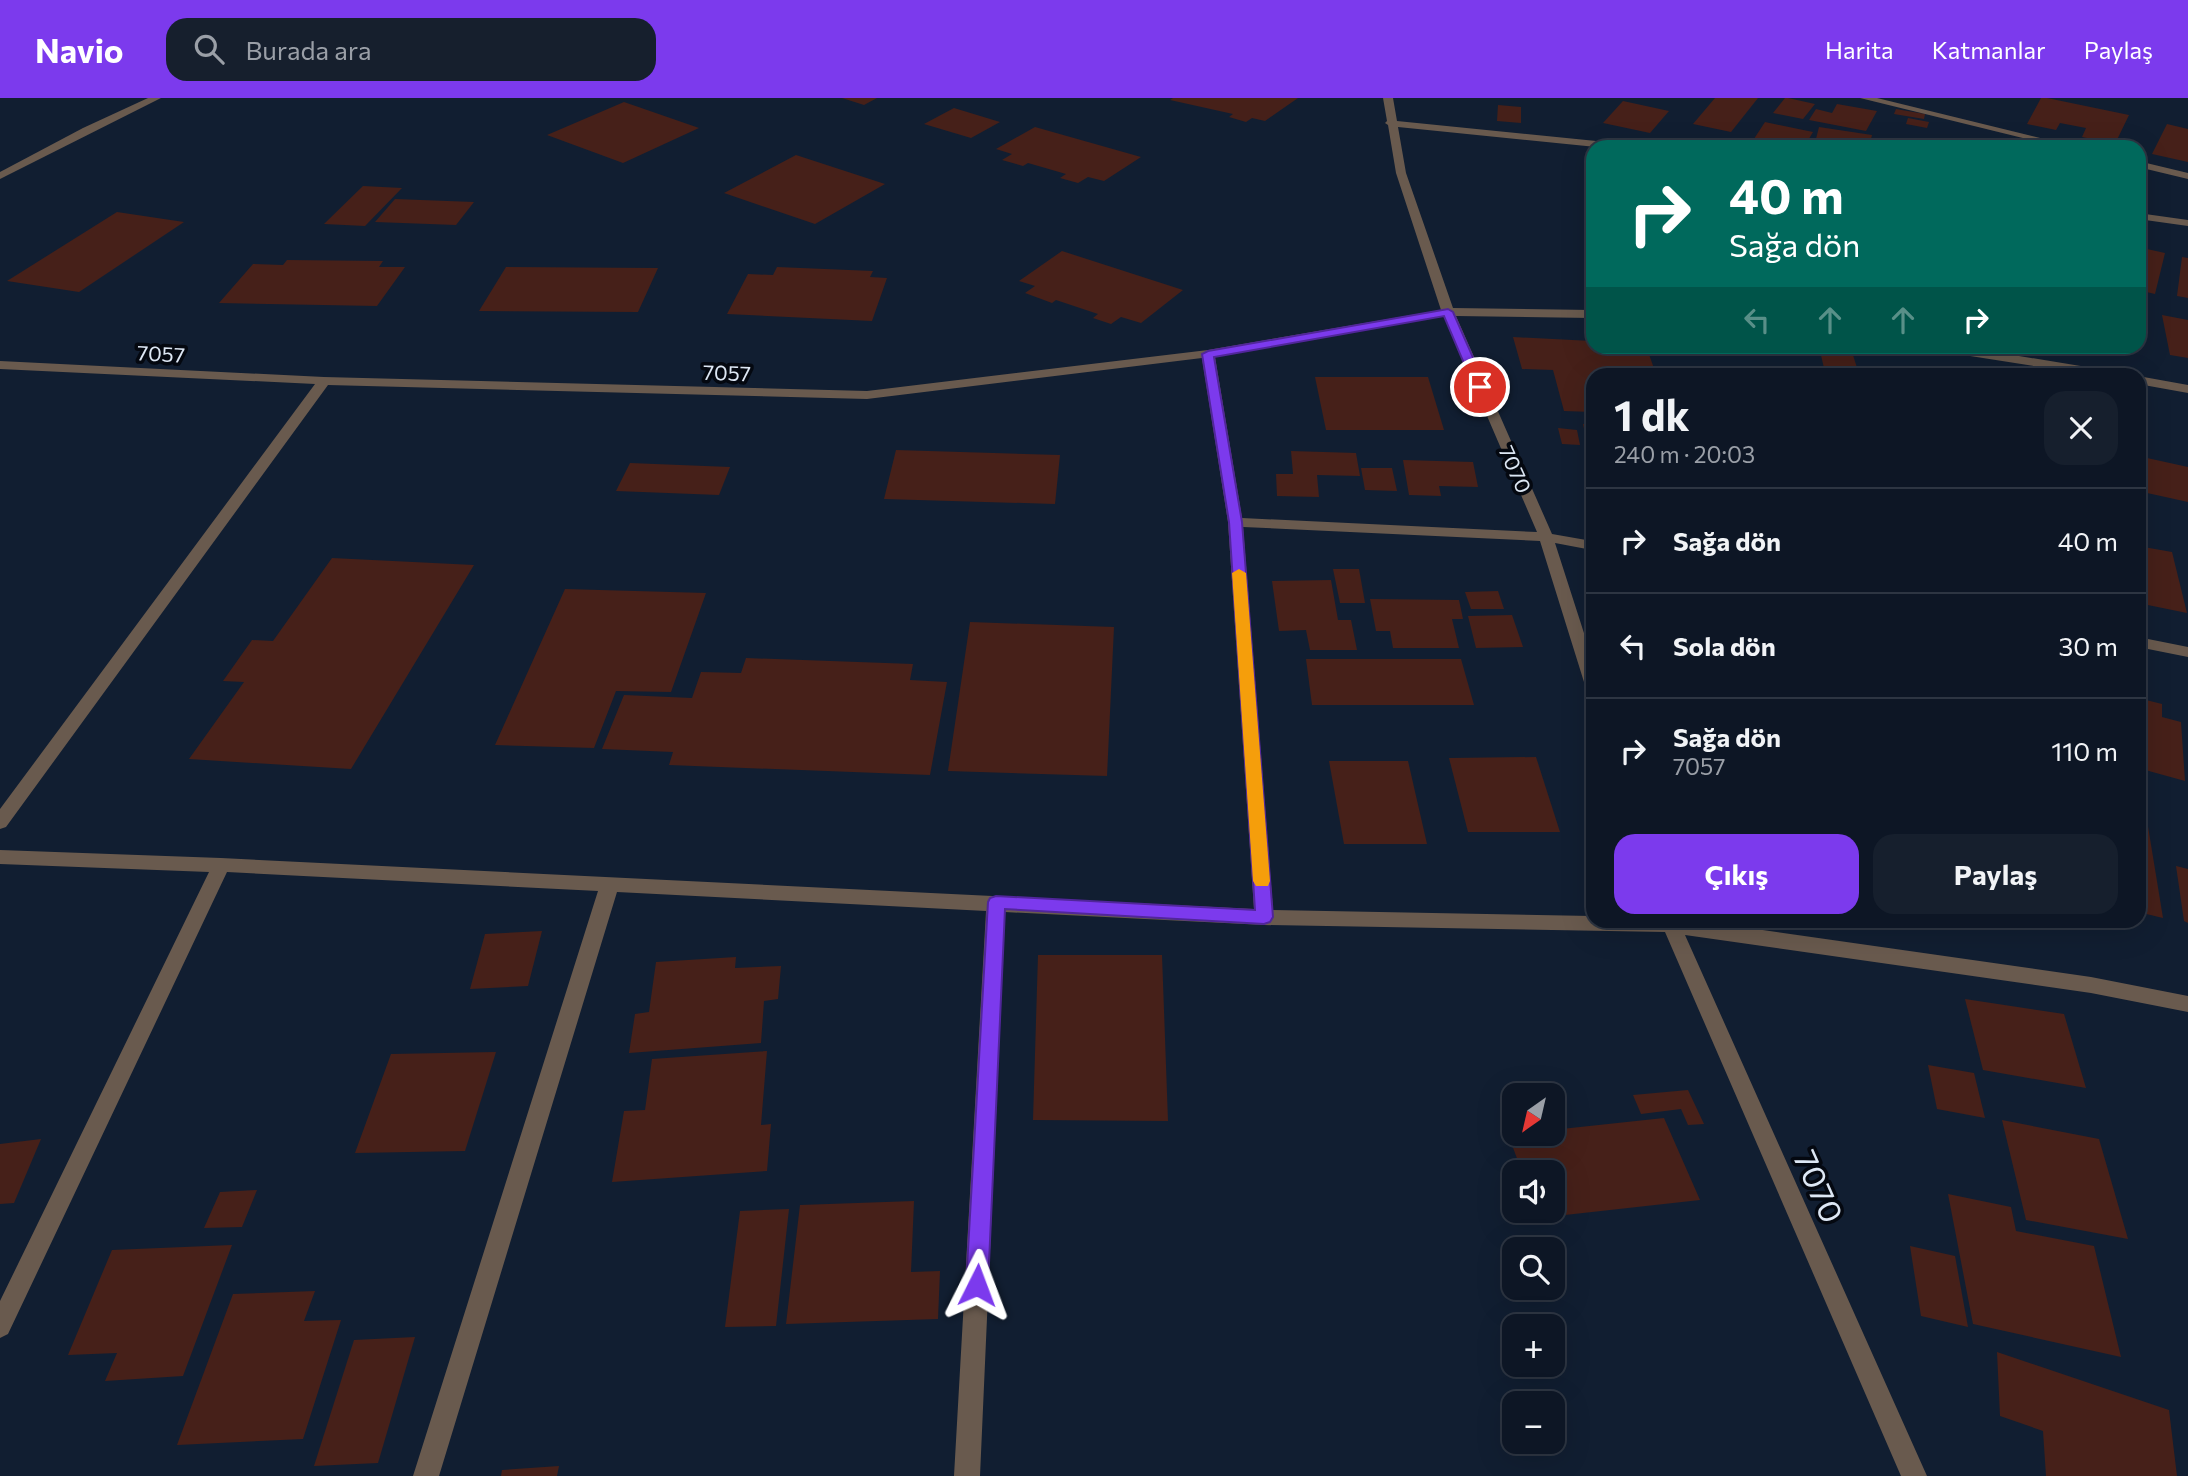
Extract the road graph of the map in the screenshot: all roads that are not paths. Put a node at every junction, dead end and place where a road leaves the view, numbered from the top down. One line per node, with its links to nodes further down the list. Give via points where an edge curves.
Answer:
1 (156, 98): 8 (street)
2 (1388, 98): 4 (street, 7070)
3 (1865, 98): 5 (street)
4 (1390, 123): 6 (street); 12 (street, 7070, via 1401,173)
5 (2042, 140)
6 (1586, 143)
7 (2146, 166): 9 (street)
8 (0, 176)
9 (2188, 176)
10 (2146, 217): 11 (street)
11 (2188, 223)
12 (1448, 312): 13 (street, 7057); 14 (street, 7057); 22 (street, 7070)
13 (1586, 314)
14 (1208, 354): 18 (street, 7057, via 867,395); 21 (street)
15 (1981, 354): 17 (street)
16 (0, 365): 18 (street, 7057)
17 (2068, 368)
18 (324, 381): 27 (street)
19 (2146, 381): 20 (street)
20 (2188, 389)
21 (1235, 522): 22 (street); 32 (street)
22 (1546, 537): 23 (street); 26 (street, 7070)
23 (1586, 544)
24 (2146, 644): 25 (street)
25 (2188, 652)
26 (1586, 663)
27 (0, 822)
28 (0, 857): 29 (street)
29 (221, 865): 30 (street); 37 (street)
30 (609, 886): 31 (street); 38 (street)
31 (996, 902): 32 (street); 39 (street)
32 (1264, 917): 33 (street)
33 (1586, 922)
34 (1672, 928): 40 (street, 7070)
35 (1704, 928): 36 (street, via 2091,985)
36 (2188, 1004)
37 (0, 1326)
38 (426, 1476)
39 (967, 1476)
40 (1914, 1476)

